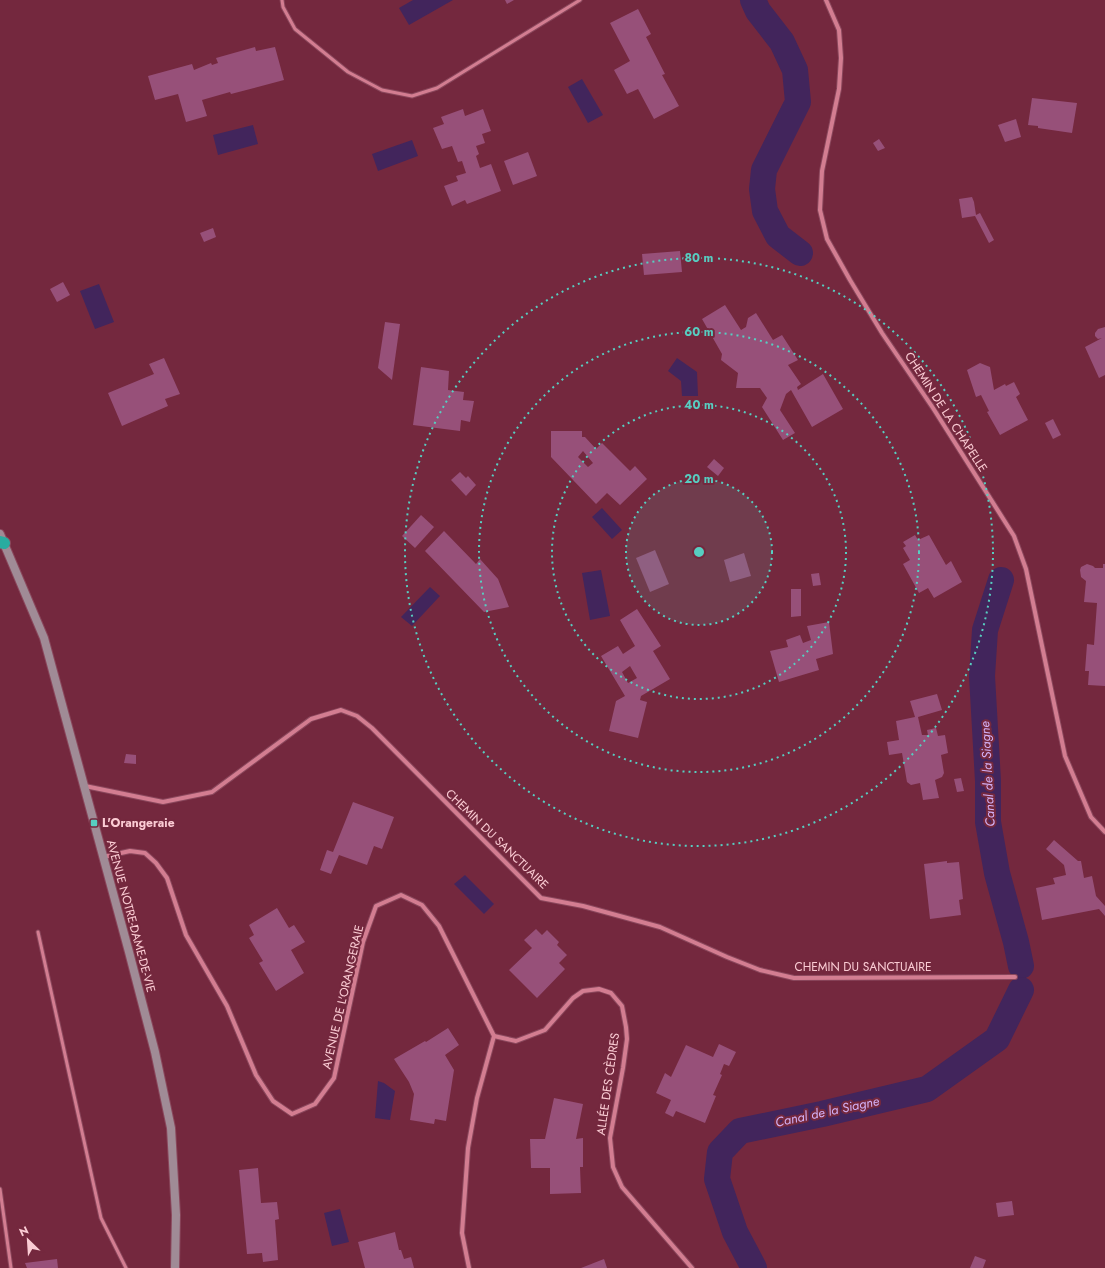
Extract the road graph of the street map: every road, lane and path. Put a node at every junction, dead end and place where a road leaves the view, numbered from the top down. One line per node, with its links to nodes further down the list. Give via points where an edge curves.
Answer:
1 (282, 0): 2 (lane, via 295,30 348,72 382,90 412,96 437,88)
2 (580, 0)
3 (826, 0): 6 (street, CHEMIN DE LA CHAPELLE, via 839,30 841,58 839,89 822,171 820,210 827,239 882,333 1014,536 1026,570 1065,756 1091,817)
4 (1, 540): 5 (main road, AVENUE NOTRE-DAME-DE-VIE, via 44,638)
5 (85, 786): 7 (main road, AVENUE NOTRE-DAME-DE-VIE); 9 (street, CHEMIN DU SANCTUAIRE, via 163,802 212,792 311,719 341,710 357,716 372,728 541,898 583,906 660,927 727,958 760,970 794,978)
6 (1105, 832)
7 (103, 857): 10 (street, AVENUE DE L'ORANGERAIE, via 130,851 145,853 156,863 167,878 186,935 227,1006 256,1075 273,1100 292,1114 315,1104 334,1078 363,942 376,906 401,895 422,905 439,926); 14 (main road, AVENUE NOTRE-DAME-DE-VIE, via 153,1044 171,1128 176,1215)
8 (38, 932): 13 (lane, via 101,1218)
9 (1015, 977)
10 (494, 1036): 15 (street, via 468,1148 462,1233); 16 (street, ALLÉE DES CÈDRES, via 516,1041 545,1030 573,998 583,992 599,989 610,993 622,1006 627,1039 610,1138 612,1167 622,1187)
11 (0, 1189): 12 (lane)
12 (11, 1268)
13 (126, 1268)
14 (175, 1268)
15 (469, 1268)
16 (692, 1268)

